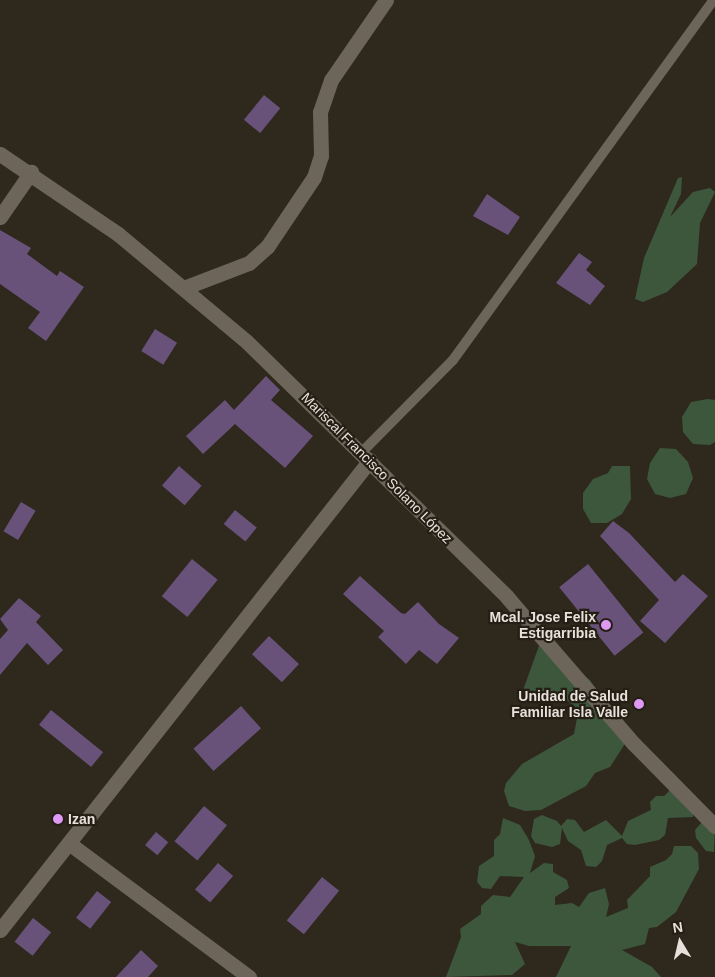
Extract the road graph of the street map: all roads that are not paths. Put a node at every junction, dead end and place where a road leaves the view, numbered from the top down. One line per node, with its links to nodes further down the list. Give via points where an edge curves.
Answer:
1 (386, 0): 6 (street, via 331,80 320,112 321,156 314,177 267,247 249,264)
2 (714, 0): 7 (lane, via 453,360)
3 (0, 154): 4 (street, Mariscal Francisco Solano López)
4 (31, 172): 5 (street); 6 (street, Mariscal Francisco Solano López)
5 (0, 217)
6 (186, 288): 7 (street, Mariscal Francisco Solano López)
7 (366, 456): 8 (street, Mariscal Francisco Solano López, via 507,597 634,744); 9 (street)
8 (715, 826)
9 (70, 844): 10 (street); 11 (street)
10 (0, 930)
11 (249, 977)

